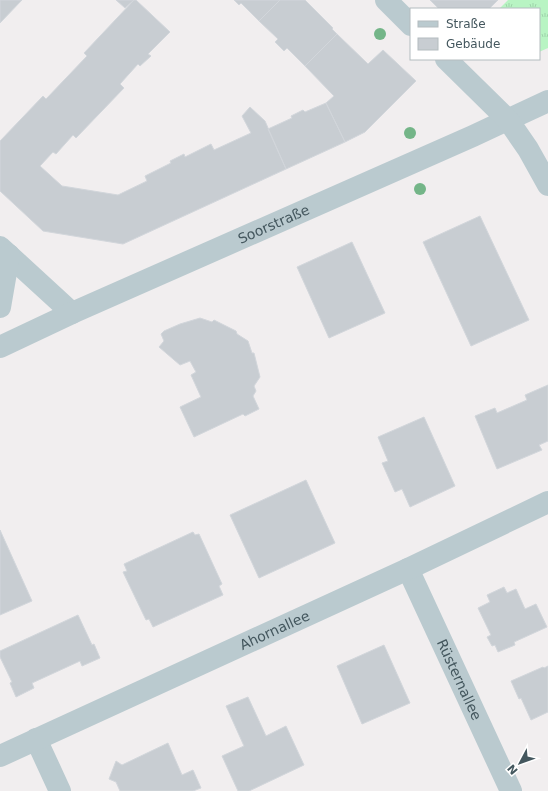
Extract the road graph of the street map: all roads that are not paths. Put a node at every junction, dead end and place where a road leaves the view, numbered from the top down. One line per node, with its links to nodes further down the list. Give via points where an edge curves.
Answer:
1 (386, 0): 2 (street)
2 (410, 24)
3 (447, 60): 5 (street)
4 (548, 101): 5 (street, Soorstraße)
5 (508, 120): 6 (street); 9 (street, Soorstraße)
6 (548, 185)
7 (5, 251): 8 (street); 9 (street)
8 (0, 307)
9 (72, 313): 10 (street, Soorstraße)
10 (0, 347)
11 (548, 502): 12 (street, Ahornallee)
12 (408, 568): 13 (street, Ahornallee); 16 (street, Rüsternallee)
13 (36, 739): 14 (street, Ahornallee); 15 (street)
14 (0, 756)
15 (60, 791)
16 (511, 791)

